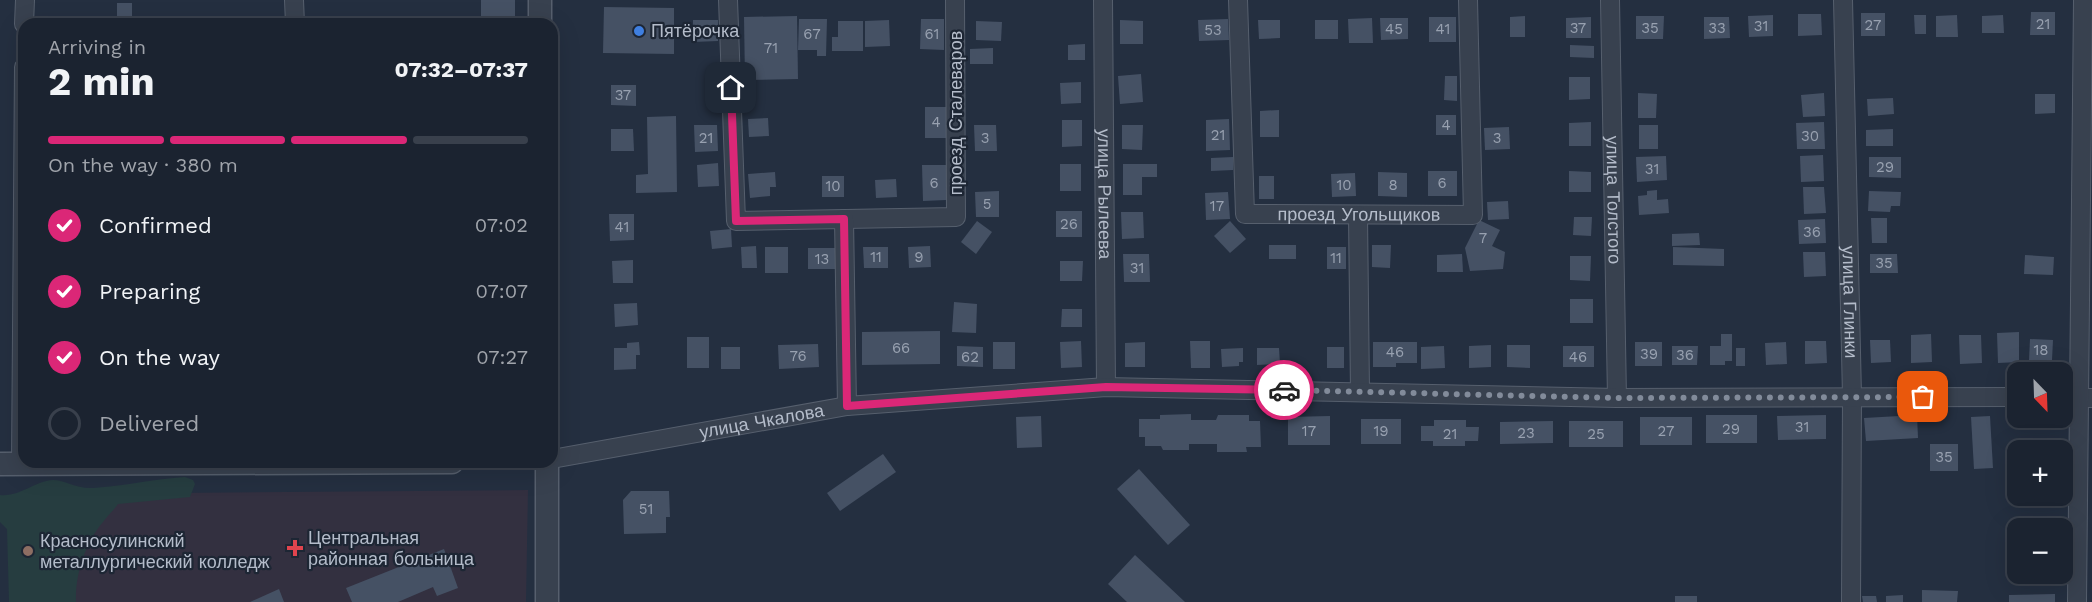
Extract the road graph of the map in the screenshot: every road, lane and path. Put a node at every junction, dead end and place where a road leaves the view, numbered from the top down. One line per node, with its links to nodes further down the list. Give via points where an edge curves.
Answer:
1 (24, 0): 12 (street)
2 (294, 0): 13 (street)
3 (540, 0): 14 (street)
4 (728, 0): 16 (street, проезд Сталеваров, via 736,221)
5 (955, 0): 16 (street, проезд Сталеваров, via 956,217)
6 (1103, 0): 18 (street, улица Рылеева)
7 (1238, 0): 15 (street, проезд Угольщиков, via 1245,214)
8 (1468, 0): 15 (street, проезд Угольщиков, via 1473,215)
9 (1610, 0): 22 (street, улица Толстого)
10 (1843, 0): 20 (street, улица Глинки)
11 (2083, 0): 23 (street)
12 (24, 18)
13 (295, 18)
14 (540, 18)
15 (1358, 214): 19 (street)
16 (844, 219): 24 (street)
17 (18, 237): 26 (street)
18 (1106, 387): 19 (street, улица Чкалова); 24 (street, улица Чкалова)
19 (1359, 391): 22 (street, улица Чкалова)
20 (1852, 396): 21 (street, улица Чкалова); 22 (street, улица Чкалова); 29 (street, улица Глинки)
21 (2007, 397)
22 (1617, 398)
23 (2078, 398): 30 (street)
24 (847, 406): 25 (street, улица Чкалова)
25 (558, 458)
26 (10, 464)
27 (547, 468): 28 (street)
28 (547, 602)
29 (1851, 602)
30 (2077, 602)

